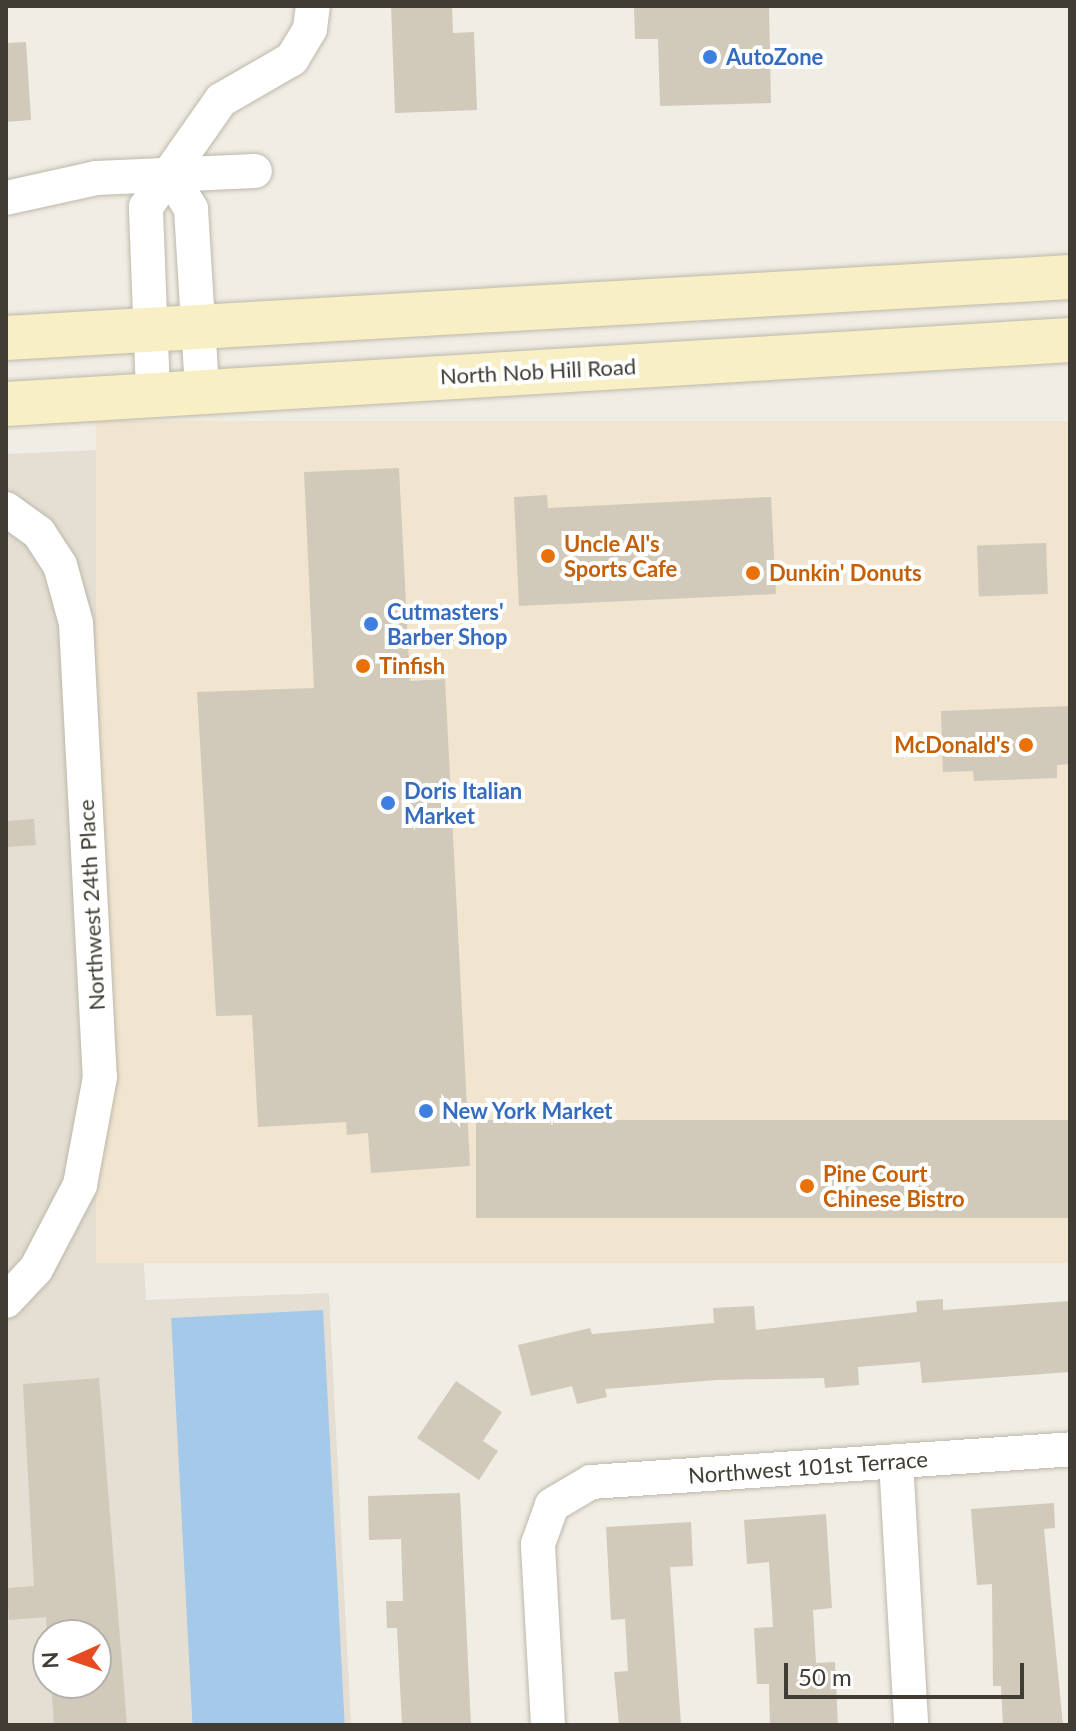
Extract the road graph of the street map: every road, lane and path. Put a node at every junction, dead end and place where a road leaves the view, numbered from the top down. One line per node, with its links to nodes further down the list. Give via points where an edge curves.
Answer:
1 (313, 6): 3 (street, via 310,29 292,59 221,100)
2 (255, 171): 3 (street)
3 (170, 175): 4 (street, via 96,178); 6 (street, via 191,209); 7 (street, via 146,207)
4 (6, 198)
5 (1070, 277): 6 (main road)
6 (198, 326): 7 (main road); 10 (street)
7 (149, 330): 8 (main road); 11 (street)
8 (6, 338)
9 (1070, 340): 10 (main road, North Nob Hill Road)
10 (202, 390): 11 (main road, North Nob Hill Road)
11 (153, 393): 12 (main road, North Nob Hill Road)
12 (6, 404)
13 (6, 509): 14 (street, Northwest 24th Place, via 39,533 60,565 76,623 100,1077 80,1185 36,1269)
14 (6, 1301)
15 (1070, 1449): 16 (street, Northwest 101st Terrace)
16 (896, 1461): 17 (street, Northwest 101st Terrace, via 591,1482 552,1505 538,1544); 18 (street)
17 (548, 1725)
18 (911, 1725)

